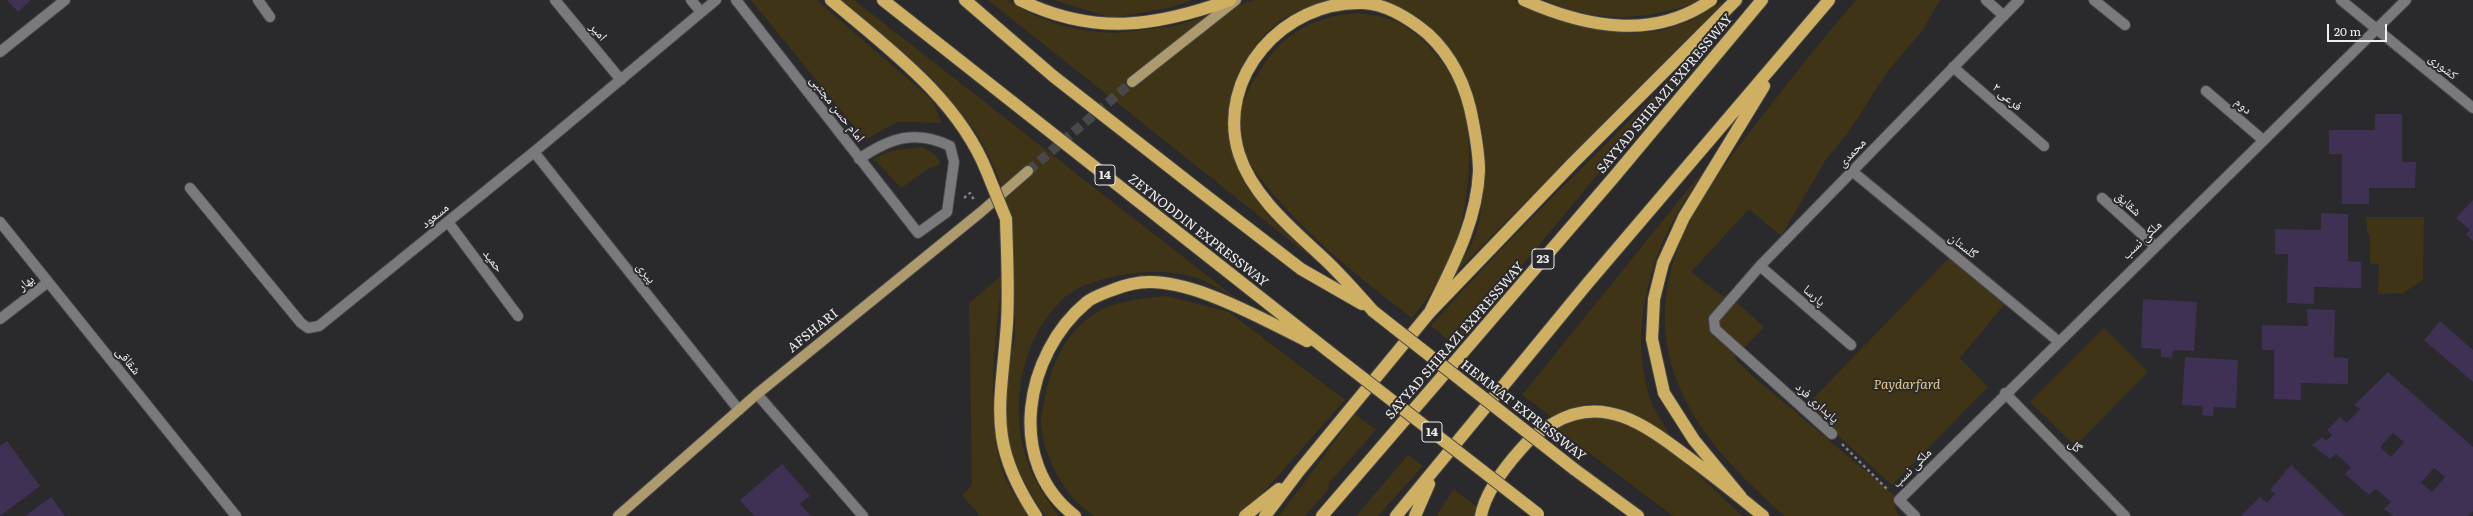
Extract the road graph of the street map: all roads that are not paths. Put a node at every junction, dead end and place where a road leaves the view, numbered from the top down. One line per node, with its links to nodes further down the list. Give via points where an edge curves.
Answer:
1 (65, 0): 28 (street)
2 (258, 0): 25 (street)
3 (555, 0): 31 (street, امیر)
4 (691, 0): 23 (street)
5 (716, 0): 23 (street, مسعود)
6 (736, 0): 38 (street, امام حسن مجتبی)
7 (831, 0): 67 (highway, bridge, via 892,52 950,109 979,151 1006,219 1007,322 999,414 1000,434 1007,461 1019,490)
8 (883, 0): 55 (highway, ZEYNODDIN EXPRESSWAY / 14)
9 (965, 0): 48 (highway, via 1053,76 1301,269)
10 (1020, 0): 11 (highway, via 1040,10 1104,25 1179,16)
11 (1230, 0)
12 (1236, 0): 32 (main road)
13 (1524, 0): 14 (highway, via 1557,14 1588,22 1634,27 1679,18)
14 (1711, 0)
15 (1736, 0): 49 (highway, via 1572,164)
16 (1762, 0): 71 (highway, SAYYAD SHIRAZI EXPRESSWAY / 23, via 1609,183)
17 (1829, 0): 29 (highway)
18 (1986, 0): 24 (street)
19 (2019, 0): 24 (street, محمدی)
20 (2094, 0): 26 (street)
21 (2341, 0): 27 (street, کشوری)
22 (2406, 0): 27 (street, ملکی نسب)
23 (701, 12): 31 (street, مسعود)
24 (2004, 16): 30 (street, محمدی)
25 (270, 17)
26 (2125, 25)
27 (2376, 29): 34 (street, کشوری); 35 (street, ملکی نسب)
28 (0, 52)
29 (1783, 54): 61 (highway, via 1587,284); 62 (highway, via 1684,217 1663,263 1654,300 1652,339 1664,393 1694,440)
30 (1953, 67): 36 (street, فرعی ۲); 40 (street, محمدی)
31 (621, 80): 37 (street, مسعود)
32 (1132, 82)
33 (2206, 91): 35 (street, دوم)
34 (2473, 108)
35 (2263, 140): 45 (street, ملکی نسب)
36 (2044, 146)
37 (534, 152): 43 (street, مسعود); 58 (street, پیری)
38 (859, 159): 38 (street, امام حسن مجتبی, via 918,233 947,212 954,162 950,146 932,137 910,137 877,146)
39 (1028, 170): 57 (main road, AFSHARI, via 981,212)
40 (1852, 171): 46 (street, محمدی); 53 (street, گلستان)
41 (190, 188): 43 (street, مسعود, via 301,323 308,328 319,326)
42 (2102, 198): 45 (street, شقایق)
43 (448, 222): 50 (street, حمید)
44 (1, 226): 47 (street, شقاقی)
45 (2155, 246): 53 (street, ملکی نسب)
46 (1760, 266): 52 (street, محمدی, via 1714,319); 54 (street, پارسا)
47 (48, 282): 51 (street, بهار); 64 (street, شقاقی)
48 (1374, 311): 49 (highway, via 1270,208 1240,156 1236,138 1236,97 1245,72 1270,38 1286,26 1320,10 1343,4 1364,3 1383,7 1398,13 1422,29 1444,49 1461,80 1470,104 1479,169 1475,200 1456,260); 75 (highway, HEMMAT EXPRESSWAY, bridge, via 1574,469)
49 (1430, 312): 60 (highway)
50 (518, 316)
51 (0, 319)
52 (1715, 329): 59 (street, پایداری فرد)
53 (2058, 340): 56 (street, ملکی نسب)
54 (1851, 345)
55 (1326, 350): 63 (highway, 14, bridge); 68 (highway, via 1201,291 1169,284 1132,284 1088,301 1067,323 1049,350 1037,378 1030,411 1031,445 1040,472 1066,509)
56 (2006, 393): 77 (street, ملکی نسب, via 1899,500); 78 (street, گل)
57 (757, 394): 58 (main road, AFSHARI); 66 (street)
58 (739, 410): 65 (main road, AFSHARI)
59 (1832, 434)
60 (1299, 471): 69 (highway); 70 (highway)
61 (1433, 472): 72 (highway); 73 (highway)
62 (1741, 497): 74 (highway, via 1644,425 1605,411 1591,410 1558,420 1528,441 1511,460 1494,486); 76 (highway)
63 (1539, 515)
64 (236, 516)
65 (618, 516)
66 (862, 516)
67 (1036, 516)
68 (1075, 516)
69 (1245, 516)
70 (1265, 516)
71 (1322, 516)
72 (1396, 516)
73 (1415, 516)
74 (1481, 516)
75 (1638, 516)
76 (1763, 516)
77 (1915, 516)
78 (2125, 516)

